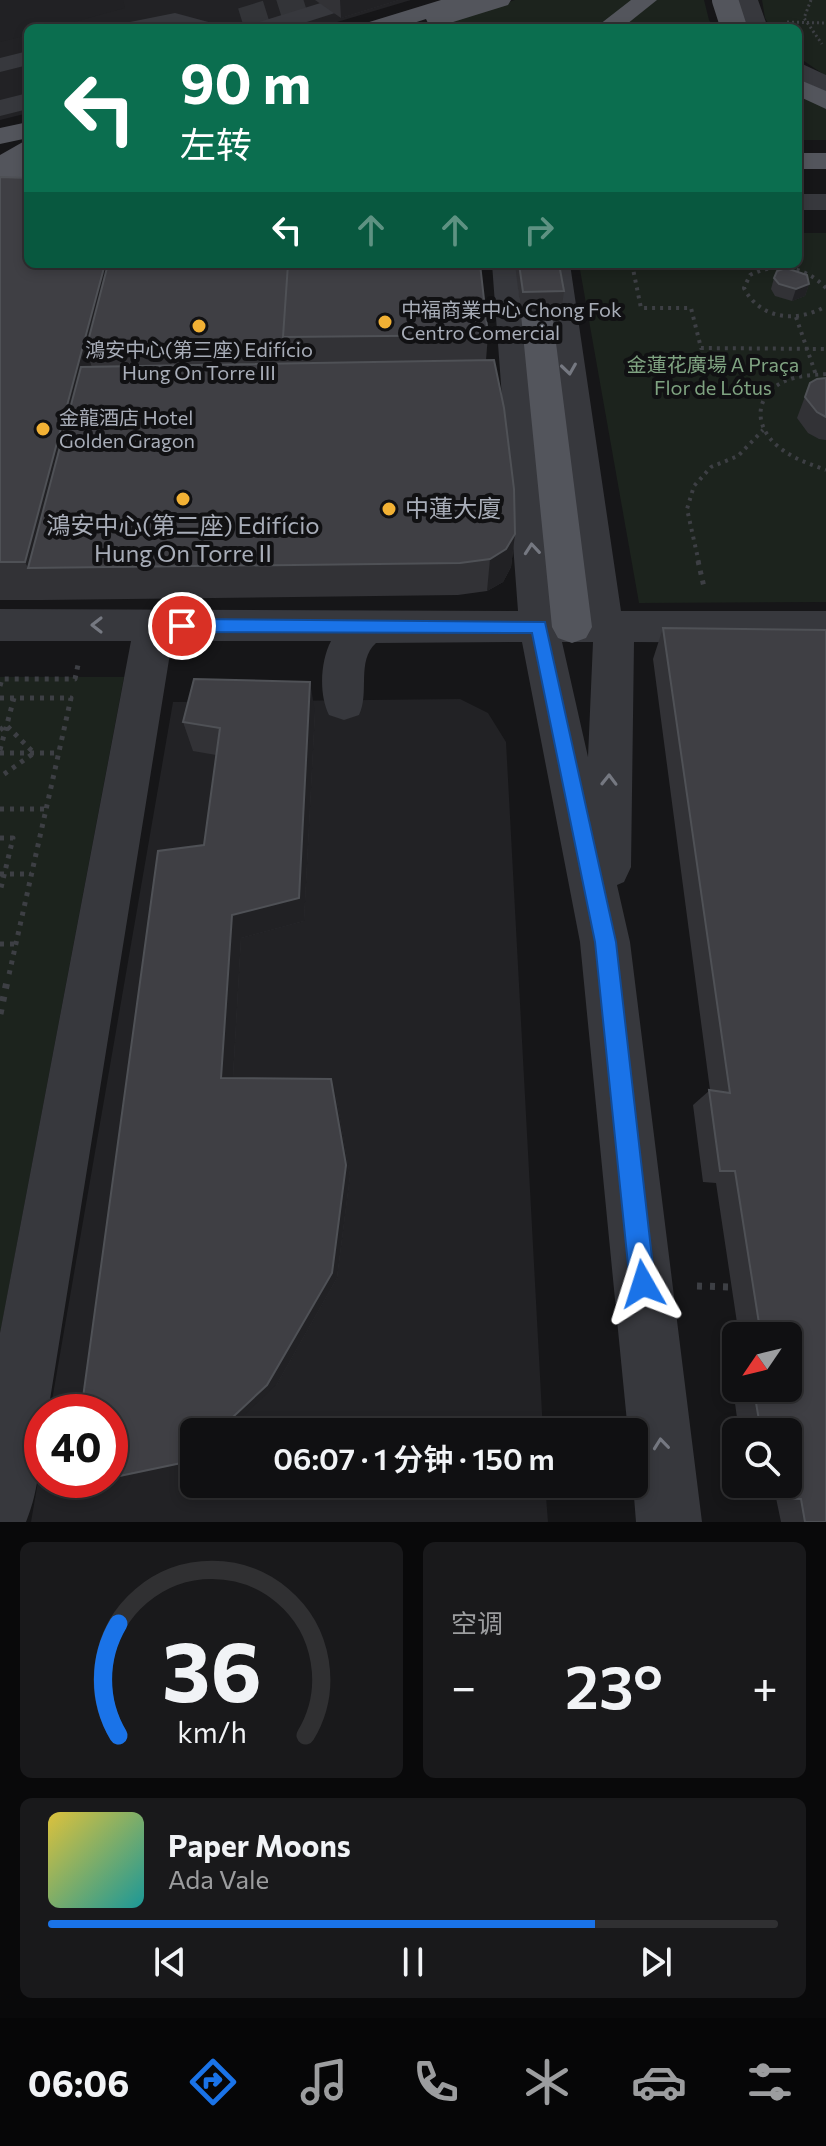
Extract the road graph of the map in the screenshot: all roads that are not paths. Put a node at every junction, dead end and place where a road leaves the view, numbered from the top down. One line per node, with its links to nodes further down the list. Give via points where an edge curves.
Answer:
1 (465, 0): 10 (main road)
2 (500, 0): 11 (main road)
3 (646, 0): 12 (main road)
4 (725, 0): 13 (main road, bridge)
5 (747, 0): 14 (street)
6 (154, 24): 7 (street)
7 (190, 24)
8 (281, 24): 9 (street, via 332,12)
9 (312, 24)
10 (387, 24)
11 (424, 24)
12 (613, 24)
13 (733, 24)
14 (755, 24)
15 (24, 59): 16 (street)
16 (0, 65)
17 (802, 71): 20 (street)
18 (24, 77): 19 (street)
19 (0, 82)
20 (826, 85)
21 (802, 88): 22 (main road)
22 (826, 101)
23 (24, 102): 24 (street)
24 (0, 108)
25 (24, 131): 26 (main road)
26 (0, 136)
27 (0, 160): 28 (main road)
28 (24, 160)
29 (24, 161): 34 (main road, bridge)
30 (802, 161): 31 (main road)
31 (826, 161)
32 (802, 176): 33 (main road)
33 (826, 176)
34 (11, 185)
35 (802, 202): 36 (street)
36 (826, 202)
37 (507, 268): 42 (street, one-way to 37, via 504,388)
38 (531, 268): 42 (main road, via 562,537)
39 (555, 268): 42 (street, one-way to 42)
40 (0, 625): 41 (street, one-way to 40)
41 (154, 626): 44 (street); 47 (street)
42 (582, 627): 43 (street); 44 (street); 46 (street, one-way to 42); 46 (street)
43 (826, 627)
44 (347, 635): 45 (street)
45 (344, 703)
46 (605, 942): 48 (street, one-way to 46)
47 (0, 1505)
48 (669, 1522)

